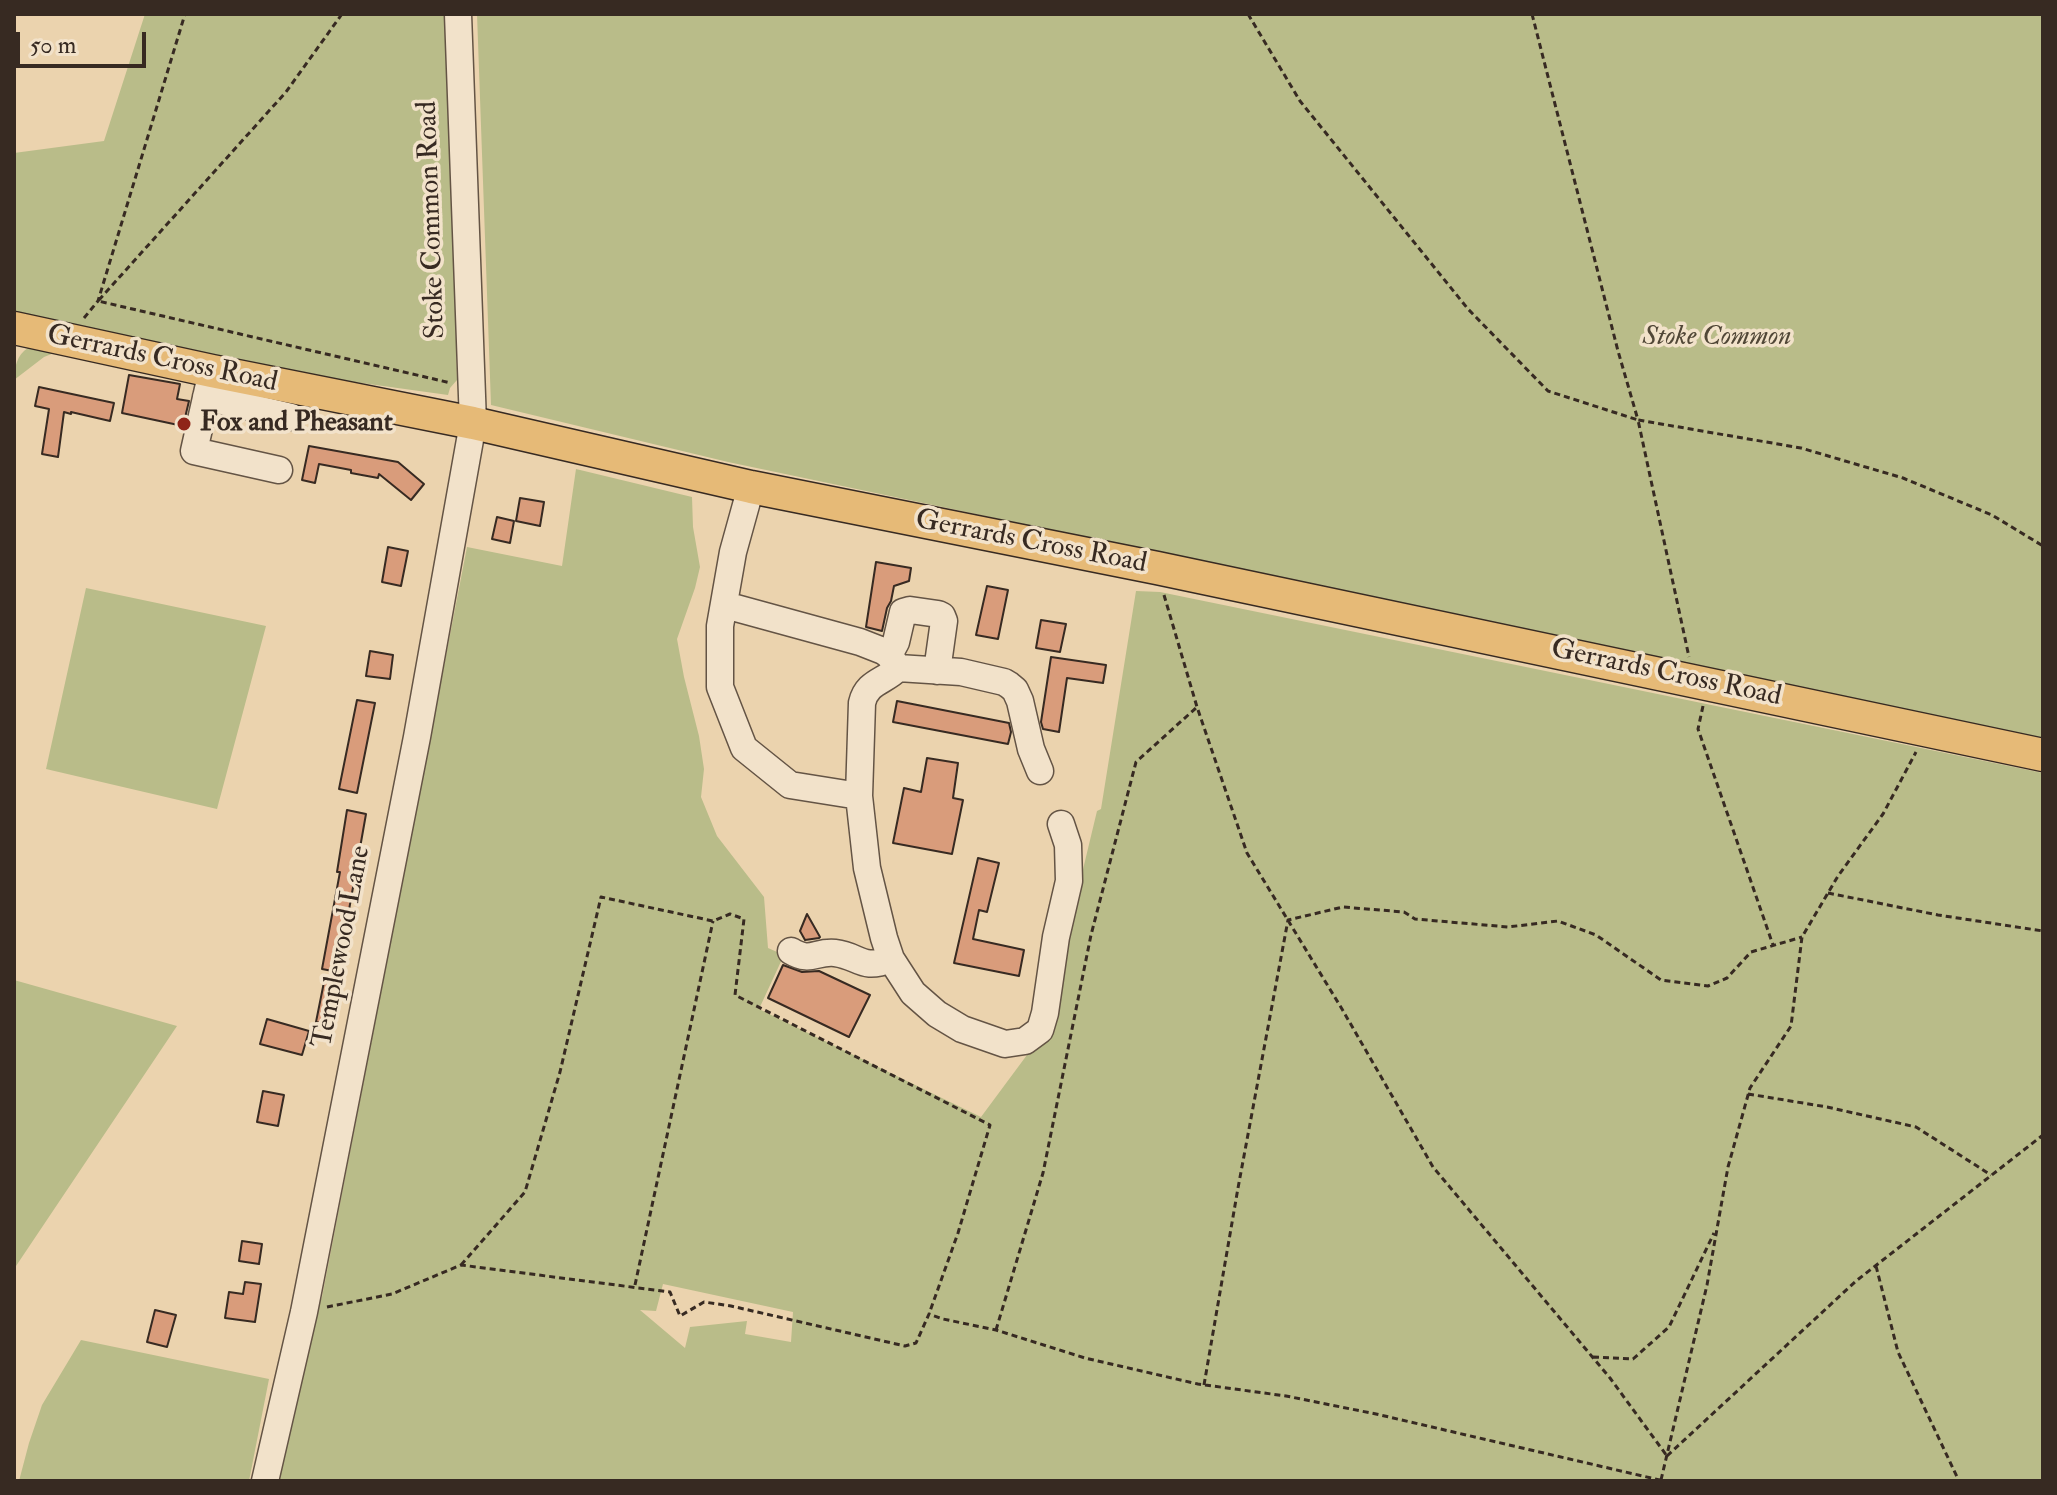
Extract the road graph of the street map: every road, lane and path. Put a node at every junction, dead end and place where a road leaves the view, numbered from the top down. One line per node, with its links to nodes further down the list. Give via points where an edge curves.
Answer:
1 (185, 14): 6 (path)
2 (342, 14): 6 (path, via 286,92)
3 (458, 14): 10 (street, Stoke Common Road)
4 (1248, 14): 12 (path, via 1300,101 1468,309 1548,391)
5 (1532, 14): 12 (path)
6 (98, 301): 8 (path); 10 (path)
7 (16, 333): 8 (main road, Gerrards Cross Road)
8 (67, 339): 9 (main road, Gerrards Cross Road)
9 (209, 384): 11 (street); 13 (main road, Gerrards Cross Road); 14 (street, via 194,451)
10 (471, 387): 13 (street, Stoke Common Road)
11 (291, 417)
12 (1638, 420): 16 (path, via 1801,448 1903,478 1992,515); 22 (path)
13 (473, 423): 15 (main road, Gerrards Cross Road); 45 (street, Templewood Lane)
14 (279, 470)
15 (751, 487): 17 (main road, Gerrards Cross Road); 18 (street)
16 (2043, 546)
17 (1157, 568): 22 (main road, Gerrards Cross Road); 24 (path)
18 (725, 605): 19 (street); 28 (street, via 720,687 744,748 790,785)
19 (863, 643): 20 (street); 23 (street, via 869,660)
20 (894, 661): 21 (street); 21 (street, via 903,612 938,614 944,621); 23 (street, via 894,673)
21 (937, 671): 27 (street, via 1004,682 1015,690)
22 (1701, 682): 25 (main road, Gerrards Cross Road); 35 (path, via 1698,729)
23 (866, 690): 28 (street)
24 (1197, 707): 31 (path, via 1247,853); 47 (path, via 1136,762 1091,935 1043,1173)
25 (1927, 730): 26 (main road, Gerrards Cross Road); 30 (path, via 1883,814)
26 (2043, 755)
27 (1040, 771)
28 (859, 796): 37 (street, via 867,868)
29 (1061, 824): 37 (street, via 1068,845 1069,881 1040,1030 1025,1041 1005,1044 962,1029 913,993)
30 (1828, 893): 33 (path); 34 (path)
31 (1288, 920): 35 (path, via 1343,907 1508,927 1558,921 1596,935 1661,980 1708,986 1727,978 1751,952); 48 (path, via 1433,1167); 49 (path)
32 (713, 921): 42 (path, via 601,897 525,1192); 44 (path); 46 (path, via 730,914 744,919 735,995 990,1125)
33 (2043, 931)
34 (1802, 937): 35 (path); 38 (path, via 1791,1026)
35 (1773, 945)
36 (791, 951): 37 (street, via 801,957 839,953 865,964)
37 (891, 959)
38 (1748, 1094): 40 (path, via 1916,1127); 41 (path)
39 (2043, 1135): 40 (path)
40 (1991, 1176): 43 (path)
41 (1717, 1226): 48 (path, via 1669,1327 1633,1359); 50 (path)
42 (461, 1265): 44 (path); 45 (path, via 392,1294)
43 (1876, 1266): 50 (path); 53 (path, via 1898,1352)
44 (634, 1287): 46 (path, via 670,1292 680,1316 704,1302 905,1346 916,1343)
45 (304, 1312): 51 (street, Templewood Lane)
46 (929, 1314): 47 (path)
47 (996, 1330): 49 (path, via 1085,1358)
48 (1593, 1357): 50 (path)
49 (1204, 1385): 52 (path, via 1376,1414)
50 (1667, 1456): 52 (path)
51 (265, 1481)
52 (1662, 1481)
53 (1959, 1481)

